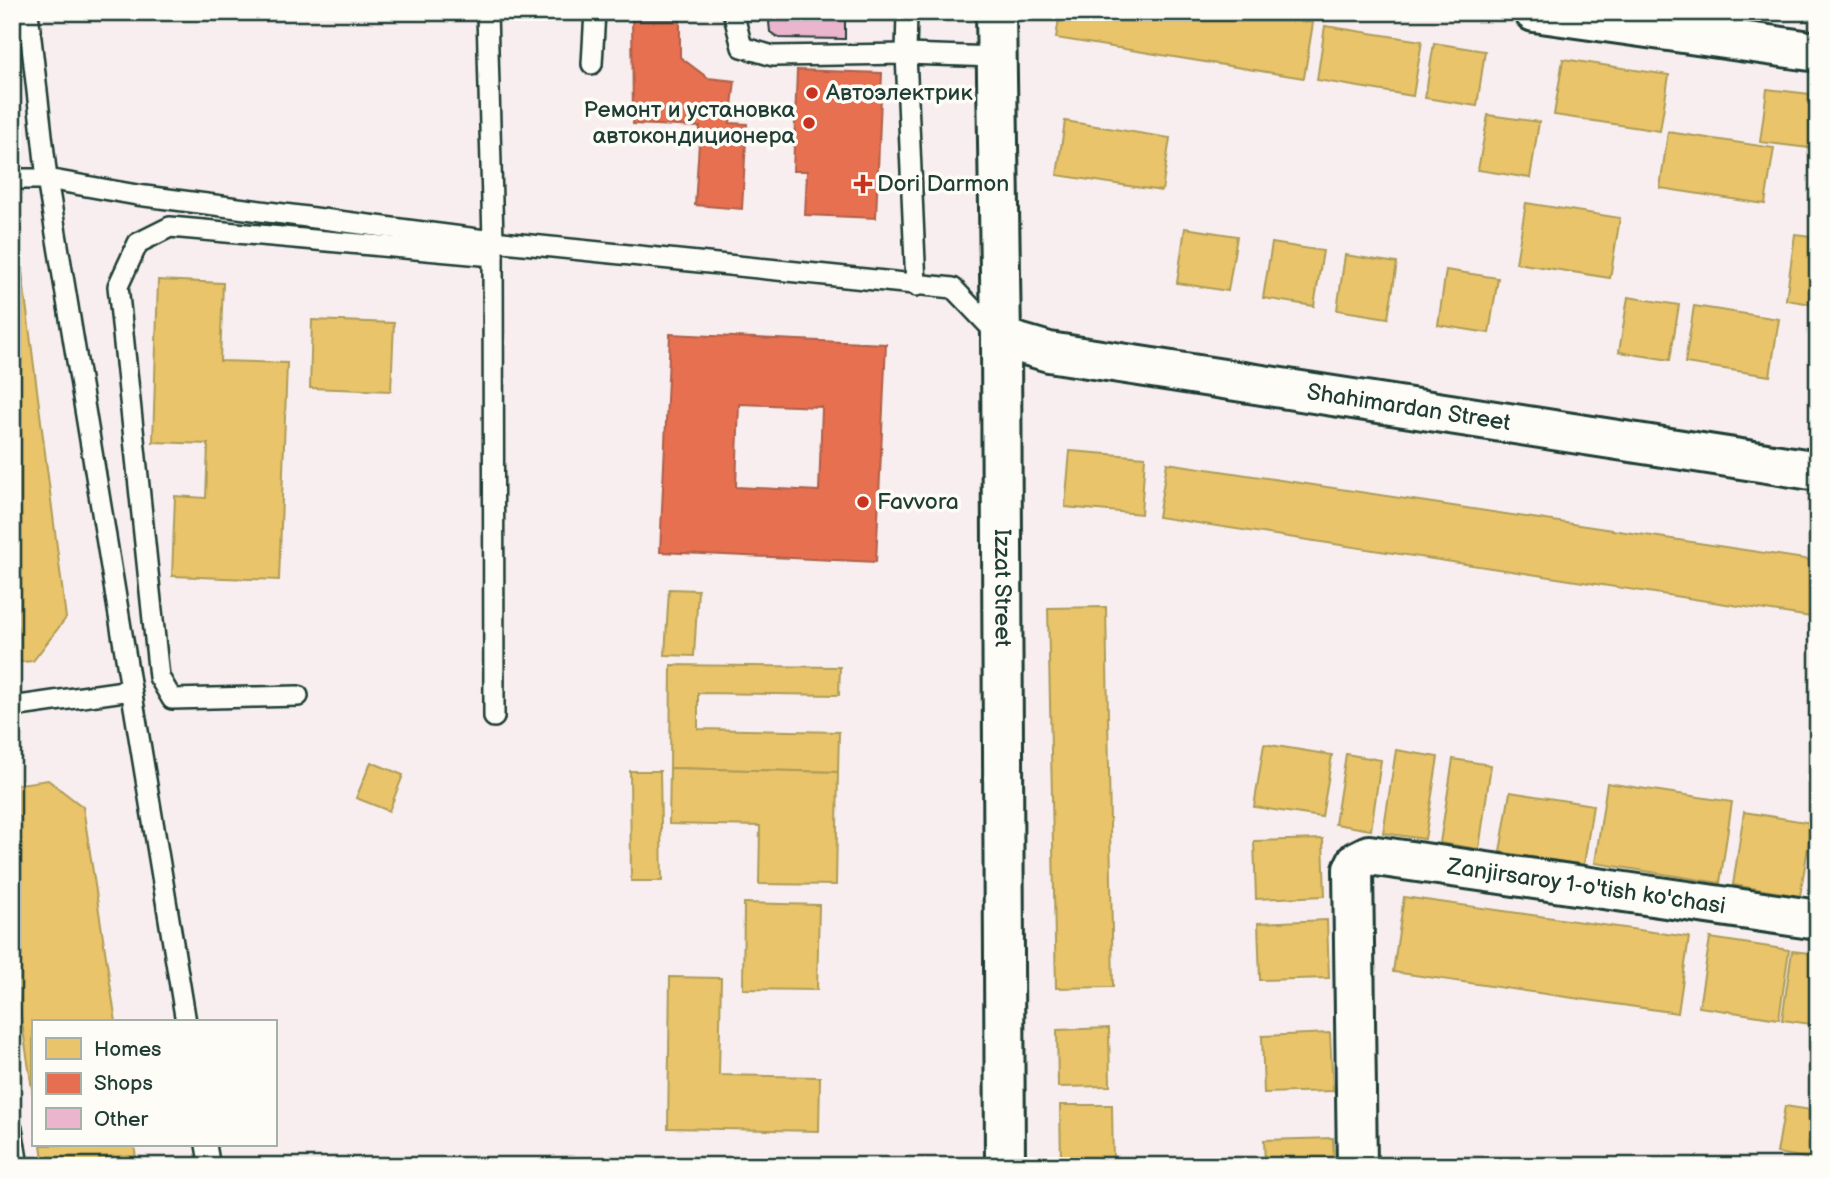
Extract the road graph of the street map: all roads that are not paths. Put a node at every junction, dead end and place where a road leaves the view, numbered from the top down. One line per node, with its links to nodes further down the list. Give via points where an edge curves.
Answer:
1 (28, 12): 13 (lane)
2 (486, 12): 14 (lane)
3 (594, 12): 11 (lane)
4 (733, 12): 9 (lane, via 742,47 773,56)
5 (907, 12): 9 (lane)
6 (996, 12): 10 (street, Izzat Street)
7 (1534, 12): 8 (street)
8 (1818, 52)
9 (906, 54): 10 (lane); 15 (lane)
10 (996, 57): 16 (street, Izzat Street)
11 (592, 64)
12 (12, 179): 13 (lane)
13 (47, 179): 14 (lane); 18 (lane)
14 (493, 248): 15 (lane); 19 (lane, via 170,227 138,243 118,286 159,677 172,699); 21 (lane)
15 (916, 286): 16 (lane, via 953,288)
16 (1001, 338): 17 (street, Shahimardan Street, via 1063,354); 28 (street, Izzat Street)
17 (1818, 471)
18 (131, 690): 20 (lane); 23 (lane)
19 (298, 695)
20 (12, 707)
21 (494, 717)
22 (1818, 920): 29 (street, Zanjirsaroy 1-o'tish ko'chasi, via 1369,855 1357,861 1353,869)
23 (186, 1020)
24 (12, 1129): 26 (lane)
25 (206, 1146): 27 (lane)
26 (18, 1166)
27 (206, 1166)
28 (1005, 1166)
29 (1357, 1166)

